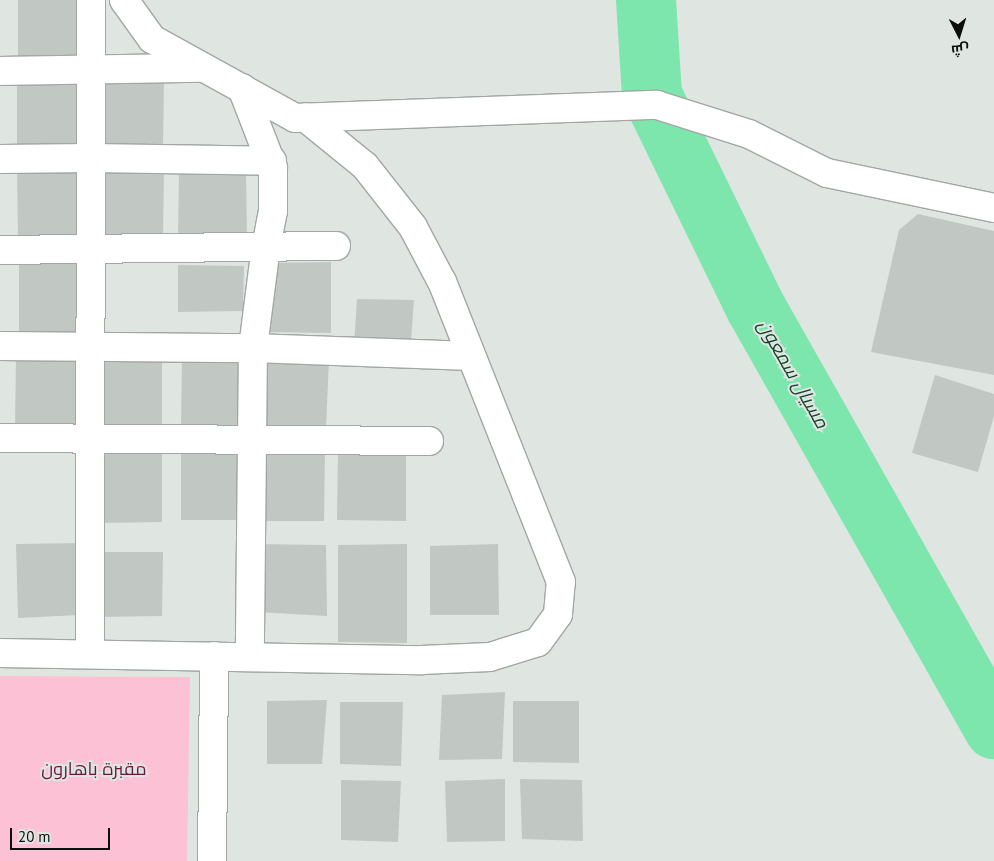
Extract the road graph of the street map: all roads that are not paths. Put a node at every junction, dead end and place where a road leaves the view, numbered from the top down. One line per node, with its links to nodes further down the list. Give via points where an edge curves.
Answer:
1 (91, 0): 4 (street)
2 (124, 0): 3 (street, via 152,39)
3 (204, 68): 4 (street); 6 (street)
4 (91, 70): 5 (street); 8 (street)
5 (0, 71)
6 (242, 88): 7 (street, via 295,118); 10 (street)
7 (305, 117): 11 (street, via 657,105 750,134 827,173); 19 (street, via 365,166 413,228 442,282)
8 (91, 158): 9 (street); 10 (street); 14 (street)
9 (0, 159)
10 (272, 161): 12 (street, via 273,211)
11 (994, 208)
12 (266, 246): 13 (street); 14 (street); 18 (street)
13 (336, 246)
14 (91, 249): 15 (street); 17 (street)
15 (0, 250)
16 (0, 346): 17 (street)
17 (91, 347): 18 (street); 21 (street)
18 (253, 348): 19 (street); 22 (street)
19 (471, 356): 27 (street, via 561,582 558,614 538,642 490,656 441,659)
20 (0, 438): 21 (street)
21 (91, 438): 22 (street); 25 (street)
22 (252, 439): 23 (street); 27 (street)
23 (429, 441)
24 (0, 653): 25 (street)
25 (90, 654): 26 (street)
26 (214, 656): 27 (street); 28 (street)
27 (250, 657)
28 (212, 861)

